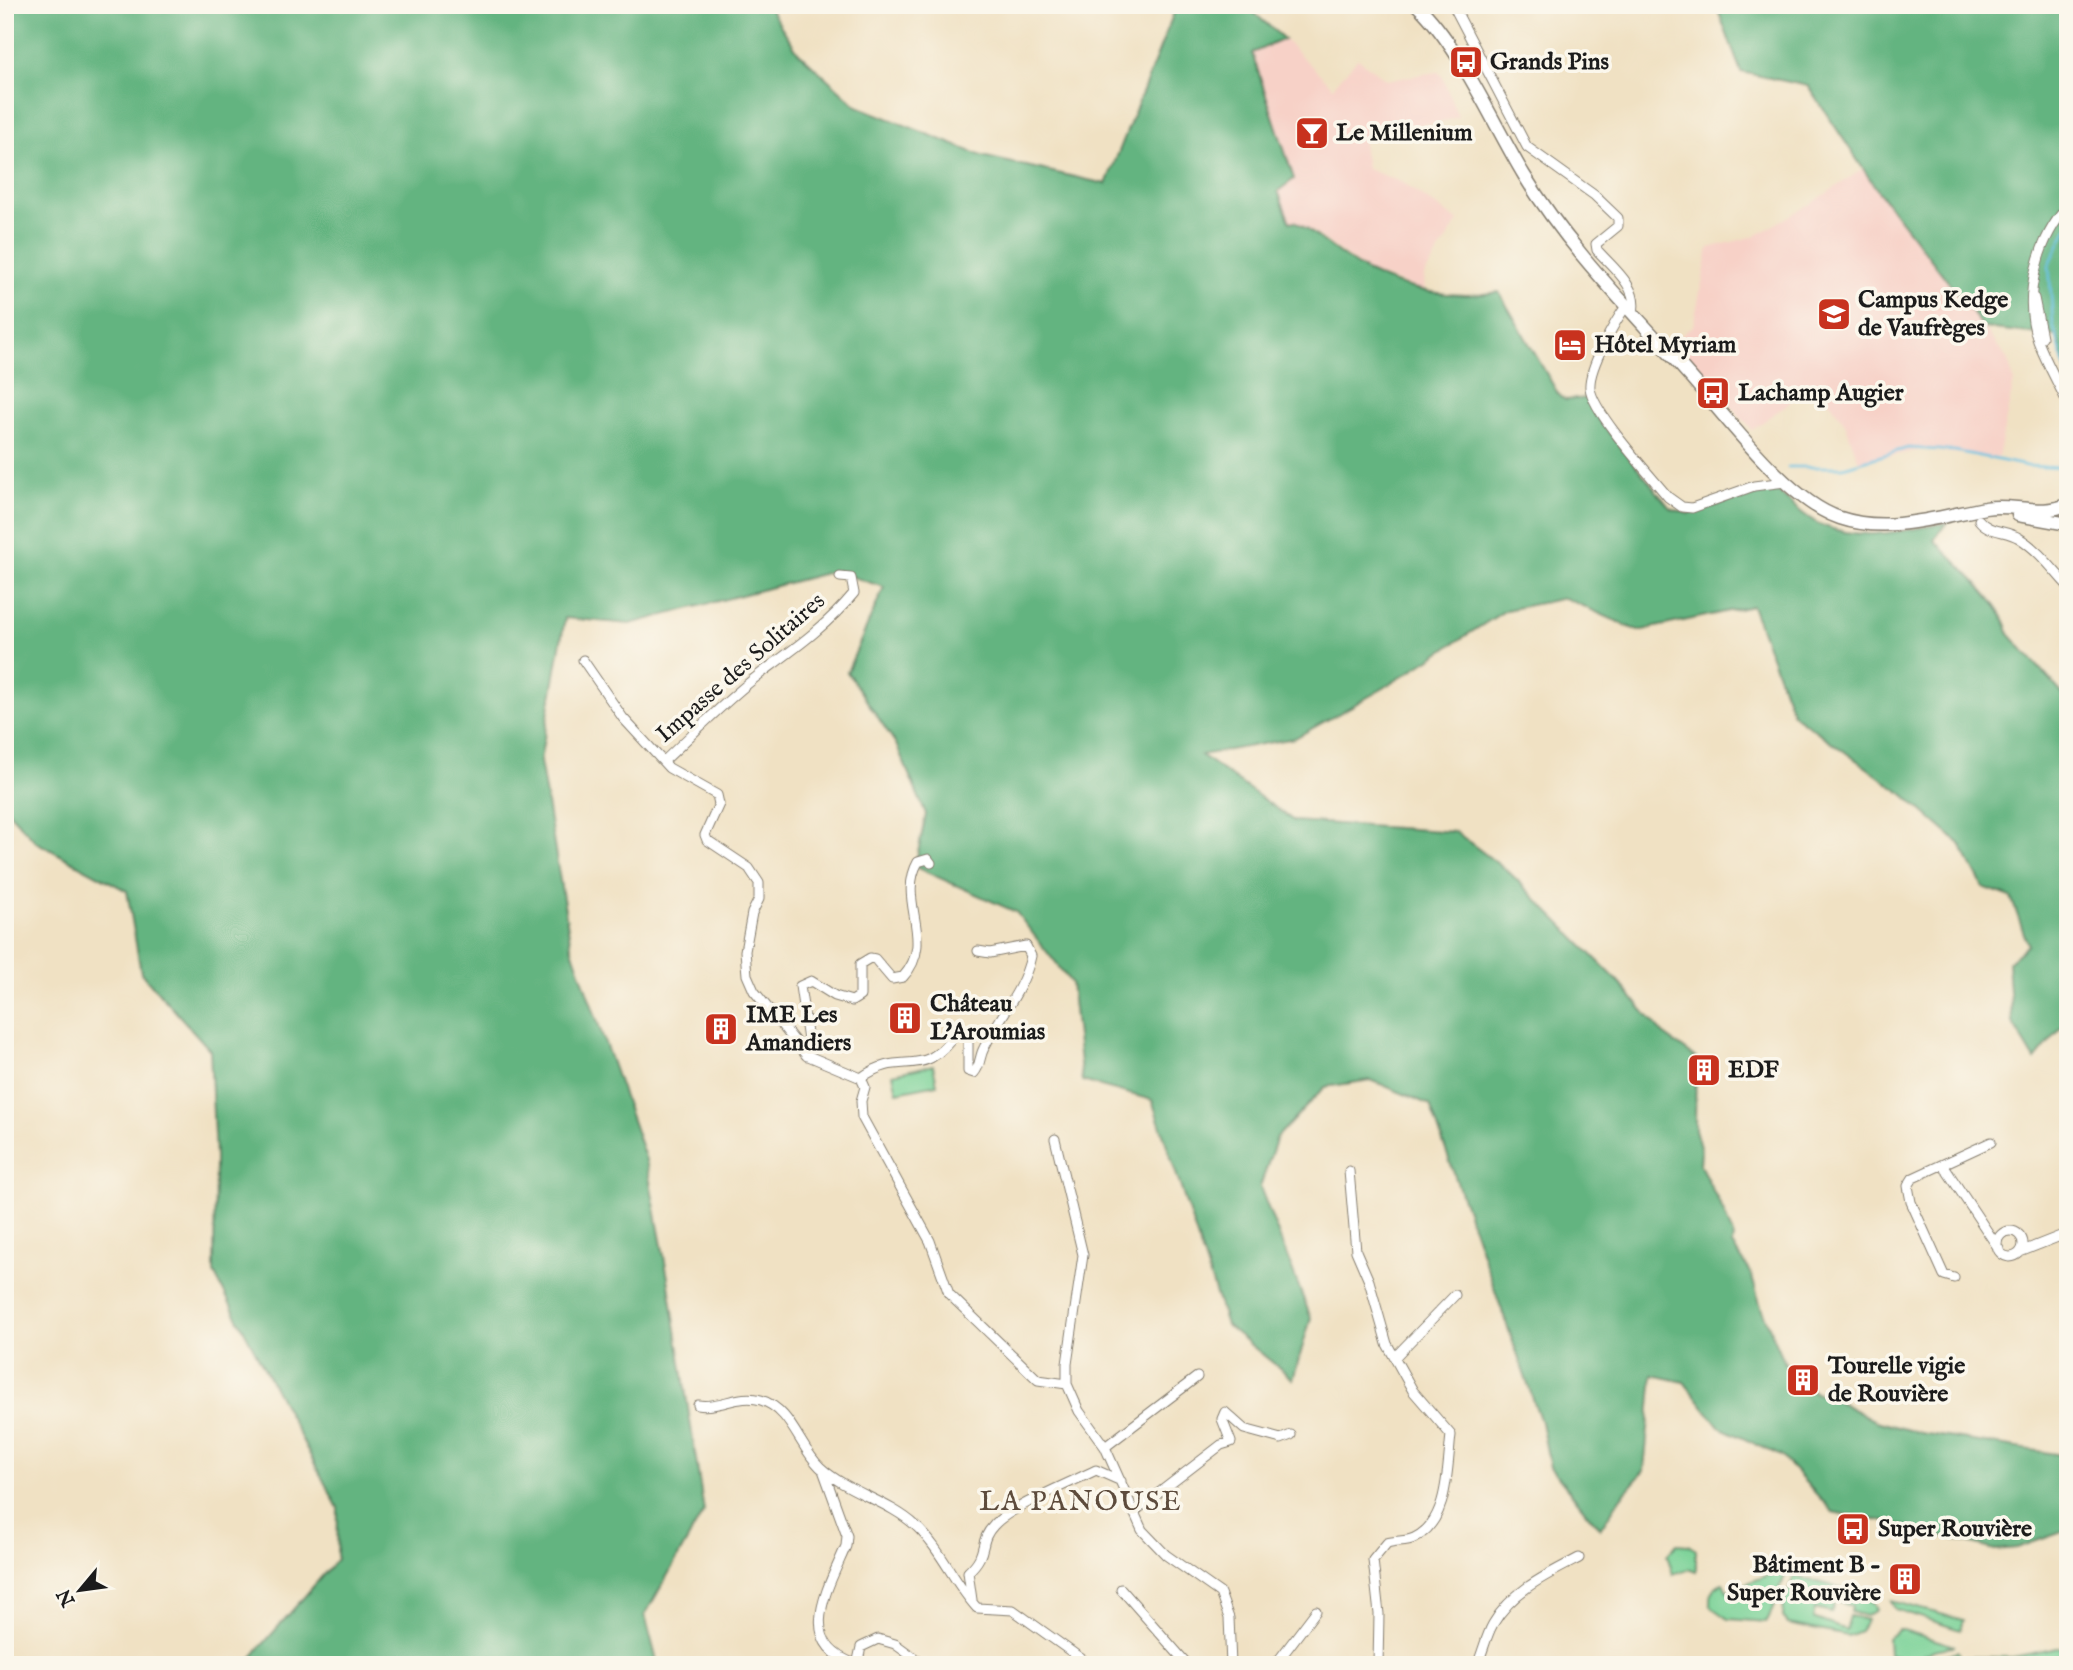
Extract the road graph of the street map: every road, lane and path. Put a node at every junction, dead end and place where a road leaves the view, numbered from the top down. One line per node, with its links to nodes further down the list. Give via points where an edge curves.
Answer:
1 (1417, 5): 4 (main road, via 1465,72 1550,217)
2 (1453, 5): 4 (street, via 1527,147 1618,218 1618,226 1596,244 1630,288 1635,303)
3 (2068, 206): 5 (street, via 2046,238 2034,298 2034,327)
4 (1630, 308): 6 (main road); 6 (street, via 1595,367 1590,389 1600,412 1668,497 1692,508 1754,486)
5 (2068, 404)
6 (1785, 482): 8 (main road, via 1836,517 1867,524)
7 (2068, 503): 8 (main road, via 2045,511 2013,506)
8 (1978, 515): 9 (main road); 11 (street, via 1986,528 2017,537 2037,551)
9 (2068, 524)
10 (840, 577): 13 (street, Impasse des Solitaires, via 851,578 854,584 846,603)
11 (2068, 586)
12 (583, 660): 13 (street, via 623,718)
13 (664, 761): 16 (street, via 717,795 707,840 749,868 759,883 745,951 749,983)
14 (932, 863): 16 (street, via 918,862 911,875 919,927 914,962 903,977 892,979 870,958 860,964 860,996 852,1001 811,981 800,986)
15 (978, 951): 17 (street, via 1026,946 1031,956 974,1073 968,1071 968,1038 958,1030 929,1062 893,1063)
16 (807, 1056): 17 (street)
17 (861, 1078): 29 (street, via 865,1087 862,1117 930,1241 949,1294 1038,1380)
18 (1055, 1139): 29 (street, via 1083,1255)
19 (1991, 1142): 20 (street)
20 (1943, 1165): 23 (street); 25 (street, via 1913,1178 1908,1192 1944,1275)
21 (1349, 1171): 27 (street, via 1356,1251)
22 (2068, 1233): 24 (street)
23 (1999, 1249): 24 (street, via 2009,1256); 24 (street, via 2000,1237 2010,1231 2022,1240)
24 (2021, 1252)
25 (1954, 1278)
26 (1455, 1294): 27 (street)
27 (1395, 1357): 46 (street, via 1413,1391 1451,1435 1440,1507 1430,1527 1411,1540 1387,1543 1373,1560 1380,1614)
28 (1197, 1377): 32 (street)
29 (1067, 1384): 32 (street)
30 (698, 1405): 33 (street, via 709,1407 744,1398 769,1403)
31 (1291, 1434): 35 (street, via 1281,1439 1244,1429 1225,1412 1222,1419 1231,1442)
32 (1105, 1447): 34 (street)
33 (823, 1470): 38 (street, via 915,1525); 40 (street, via 847,1536 823,1604 821,1633 827,1649)
34 (1121, 1481): 35 (street); 38 (street, via 1096,1470 1000,1519 985,1539 981,1560 968,1572)
35 (1134, 1512): 44 (street, via 1154,1544 1220,1593 1229,1618)
36 (1579, 1558): 47 (street, via 1540,1578 1509,1602 1492,1625)
37 (1121, 1589): 43 (street)
38 (972, 1603): 42 (street, via 977,1608 1013,1611)
39 (1316, 1611): 45 (street)
40 (856, 1664): 41 (street, via 861,1647 878,1639 895,1644)
41 (924, 1665)
42 (1090, 1665)
43 (1188, 1665)
44 (1231, 1665)
45 (1275, 1665)
46 (1378, 1665)
47 (1477, 1665)

